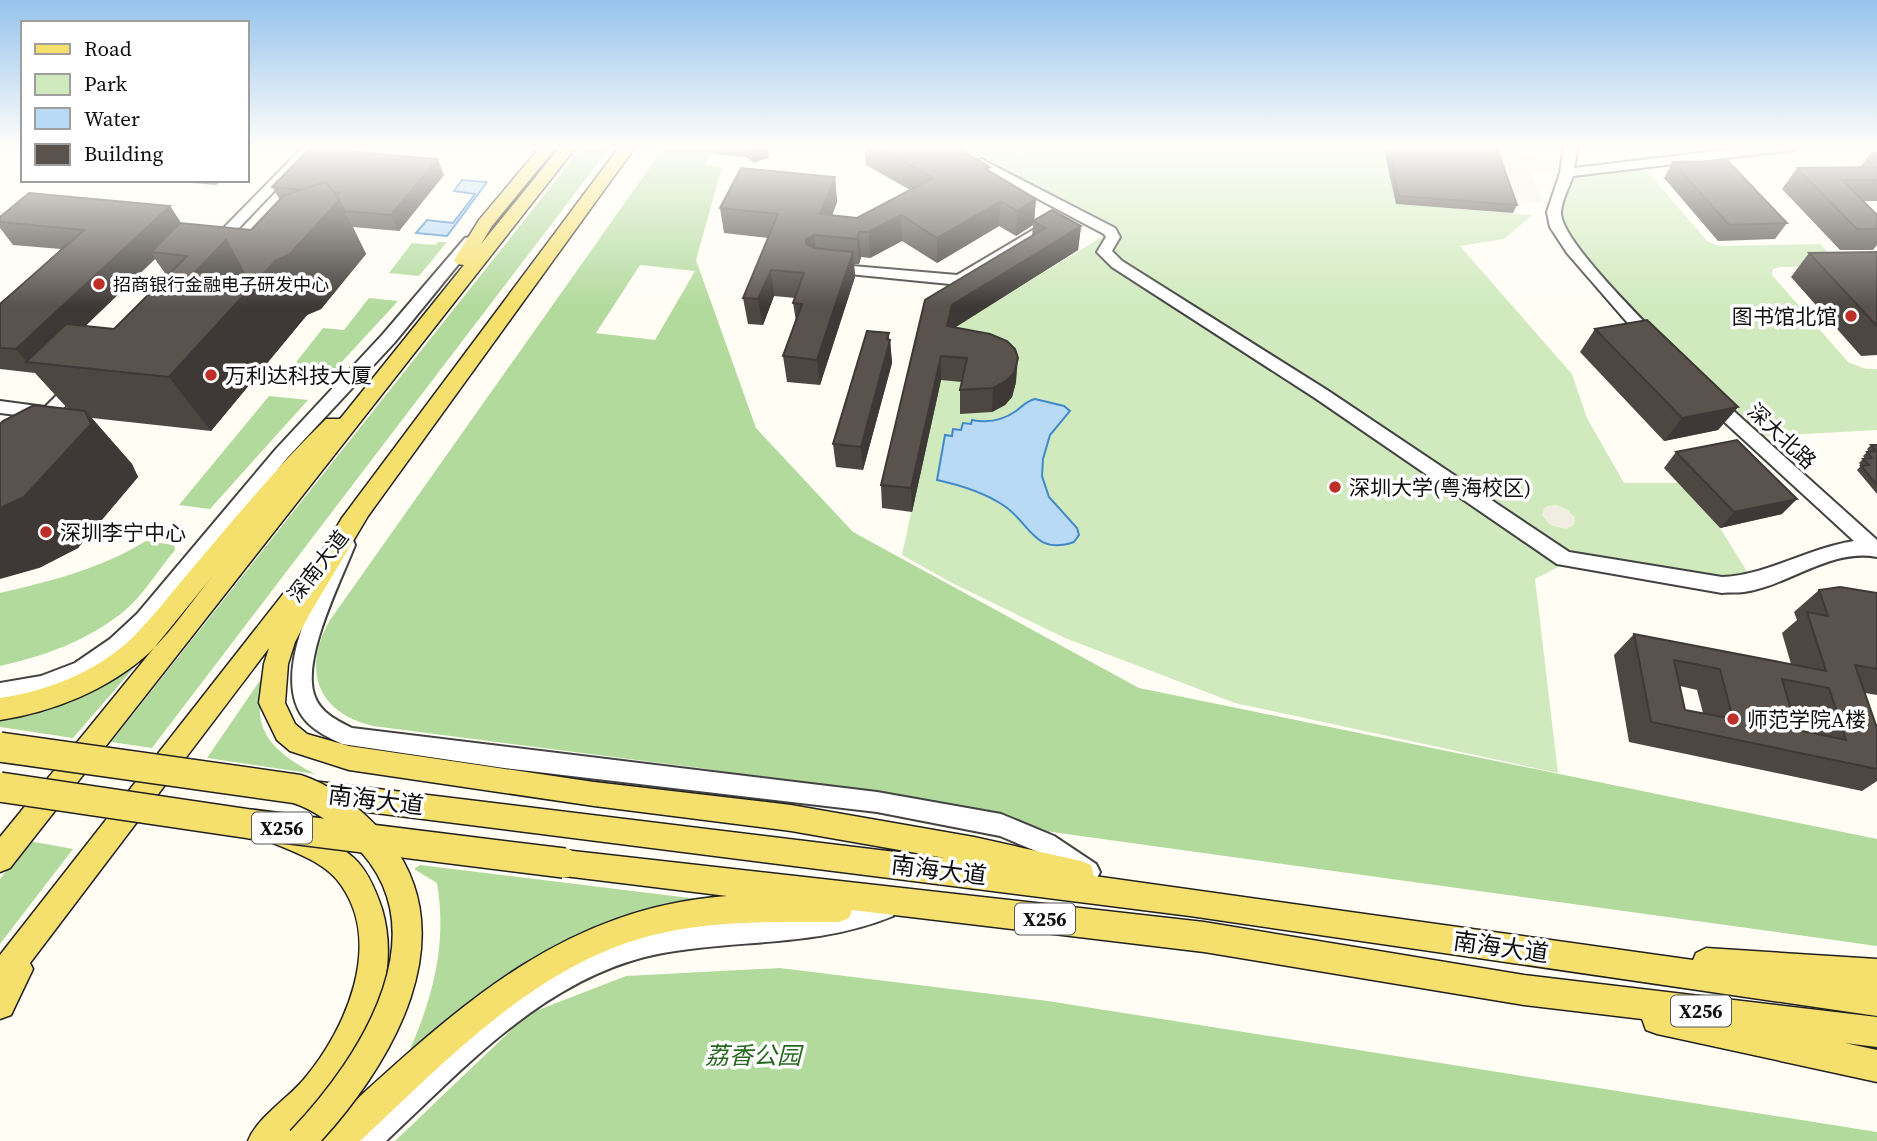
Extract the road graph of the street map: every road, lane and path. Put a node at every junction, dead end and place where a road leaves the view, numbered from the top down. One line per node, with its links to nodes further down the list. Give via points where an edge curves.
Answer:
1 (259, 199): 11 (street)
2 (505, 199): 10 (main road)
3 (527, 199): 14 (main road)
4 (589, 199): 12 (main road, 深南大道)
5 (608, 199): 9 (main road)
6 (1050, 199): 8 (street)
7 (1558, 199): 15 (street, via 1554,212 1564,240)
8 (1072, 211): 13 (street, via 960,280); 22 (street, via 1110,232 1104,252 1116,264 1321,394 1563,559 1722,585 1746,584 1837,551)
9 (595, 217): 12 (main road); 20 (main road, via 496,345)
10 (485, 224): 14 (main road); 23 (street, via 282,453 144,620 82,669 42,685)
11 (205, 254)
12 (544, 261): 20 (main road, 深南大道)
13 (817, 267)
14 (419, 335): 16 (main road)
15 (1660, 349)
16 (399, 361): 24 (main road, via 288,469 142,644 80,686); 29 (main road)
17 (89, 373): 19 (street, via 49,413)
18 (1698, 387): 22 (street, 深大北路)
19 (0, 407)
20 (425, 424): 21 (main road, 深南大道)
21 (358, 514): 30 (street, via 302,659 300,683 305,701 329,729 349,737 504,758 877,802 1001,825 1046,844); 30 (main road, via 283,642 272,703 286,732 299,743 349,758 791,818 974,850); 34 (main road, 深南大道)
22 (1874, 549)
23 (0, 692)
24 (0, 709)
25 (0, 747): 27 (main road, 南海大道 / X256, bridge)
26 (0, 787): 28 (main road, 南海大道 / X256, bridge)
27 (304, 792): 31 (main road, 南海大道 / X256, bridge); 46 (main road, bridge, via 356,825 386,854 402,890 407,946 386,1022 365,1063 337,1103)
28 (250, 824): 33 (main road, 南海大道 / X256, bridge); 45 (main road, bridge, via 331,857 350,874 364,897 372,924 368,989 355,1026 330,1071)
29 (0, 859)
30 (1101, 880): 31 (main road)
31 (1190, 902): 36 (main road, 南海大道 / X256)
32 (884, 908): 33 (main road); 35 (main road, via 722,910); 48 (street, via 792,929 668,940 621,951 583,967 537,992)
33 (949, 908): 40 (main road, 南海大道 / X256, via 1204,937)
34 (45, 919): 37 (main road); 39 (main road, 深南大道); 42 (main road)
35 (661, 919): 47 (main road, via 606,935 550,961 474,1015)
36 (1579, 958): 38 (main road); 41 (main road, 南海大道 / X256)
37 (0, 960)
38 (1877, 974)
39 (0, 979)
40 (1524, 990): 43 (main road, 南海大道 / X256); 44 (main road)
41 (1877, 1001)
42 (0, 1004)
43 (1877, 1032)
44 (1877, 1066)
45 (264, 1141)
46 (301, 1141)
47 (336, 1141)
48 (366, 1141)

